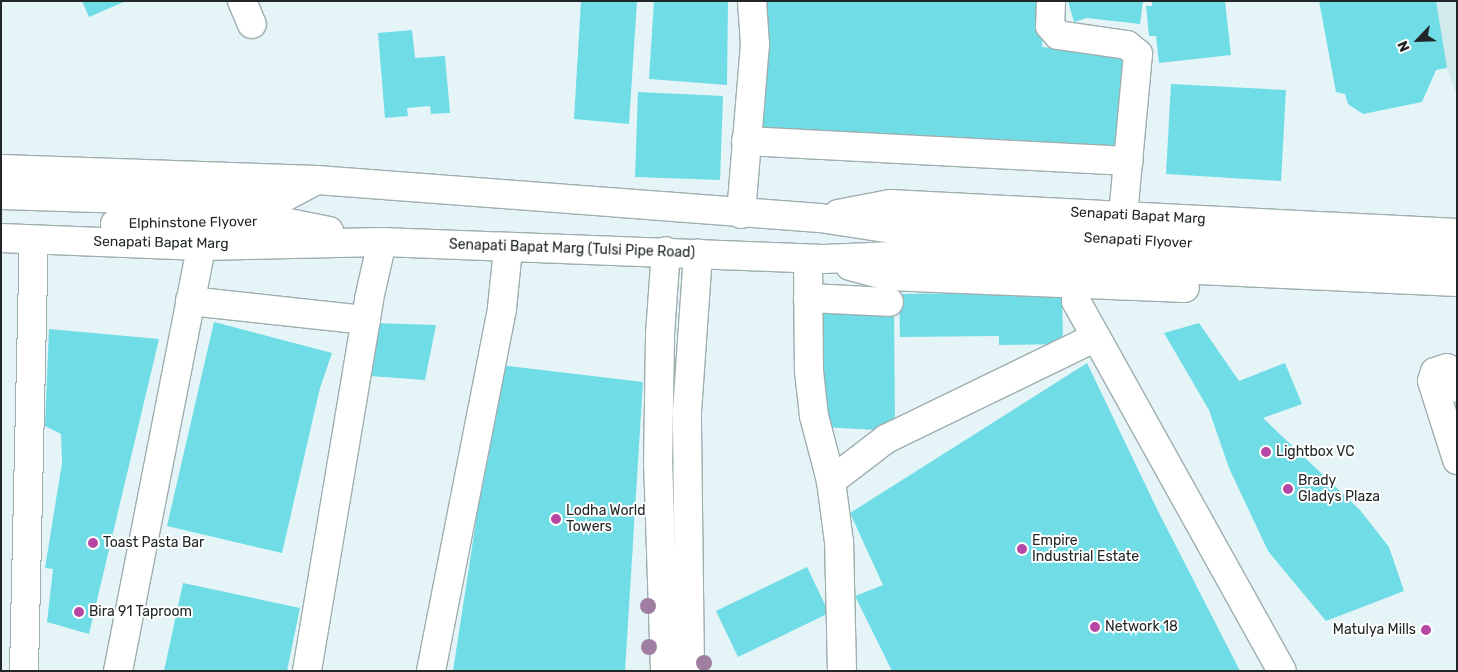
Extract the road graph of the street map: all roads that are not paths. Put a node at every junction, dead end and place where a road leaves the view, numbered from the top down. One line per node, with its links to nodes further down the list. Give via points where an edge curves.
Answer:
1 (752, 1): 3 (main road, via 755,45)
2 (1051, 1): 4 (main road, via 1050,26 1058,35 1127,45 1138,54)
3 (746, 141): 4 (main road); 9 (main road)
4 (1128, 161): 10 (main road)
5 (1, 169): 6 (main road)
6 (317, 180): 8 (main road, Elphinstone Flyover); 9 (main road)
7 (1, 195): 8 (main road, Elphinstone Flyover, via 160,200)
8 (281, 210): 12 (main road, Elphinstone Flyover, via 146,225); 17 (main road, Elphinstone Flyover)
9 (741, 214): 11 (main road)
10 (1123, 216): 11 (main road, Senapati Bapat Marg, via 890,204); 13 (main road, Senapati Bapat Marg)
11 (820, 218): 22 (main road, Senapati Flyover, via 893,229)
12 (1, 220)
13 (1457, 232)
14 (1, 238): 15 (main road, Senapati Bapat Marg)
15 (34, 240): 18 (main road, Senapati Bapat Marg); 39 (main road)
16 (320, 242): 17 (main road, Senapati Bapat Marg (Tulsi Pipe Road)); 18 (main road, Senapati Bapat Marg)
17 (382, 242): 19 (main road, Senapati Bapat Marg (Tulsi Pipe Road)); 31 (main road)
18 (201, 246): 29 (main road)
19 (508, 249): 20 (main road, Senapati Bapat Marg (Tulsi Pipe Road)); 42 (main road, via 502,308)
20 (666, 251): 21 (main road, Senapati Bapat Marg (Tulsi Pipe Road)); 32 (main road)
21 (698, 253): 24 (main road, Senapati Bapat Marg (Tulsi Pipe Road)); 33 (main road)
22 (1191, 257): 23 (main road, Senapati Flyover); 24 (main road, Senapati Flyover, via 894,256); 25 (main road, Senapati Flyover)
23 (1457, 257)
24 (816, 259): 26 (main road, via 888,276); 27 (main road)
25 (1457, 282)
26 (1076, 284): 28 (main road); 34 (main road, via 1076,301)
27 (808, 298): 30 (main road); 37 (main road, via 809,371 814,416)
28 (1457, 299)
29 (190, 301): 31 (main road); 40 (main road)
30 (889, 302)
31 (366, 320): 41 (main road)
32 (660, 334): 33 (main road); 38 (main road, via 658,465)
33 (691, 337): 38 (main road)
34 (1096, 337): 37 (main road, via 886,439); 44 (main road)
35 (1457, 388): 36 (main road, via 1447,368 1435,372 1432,381)
36 (1457, 460)
37 (831, 481): 43 (main road, via 839,542)
38 (677, 660)
39 (24, 671)
40 (118, 671)
41 (307, 671)
42 (431, 671)
43 (842, 671)
44 (1282, 671)

